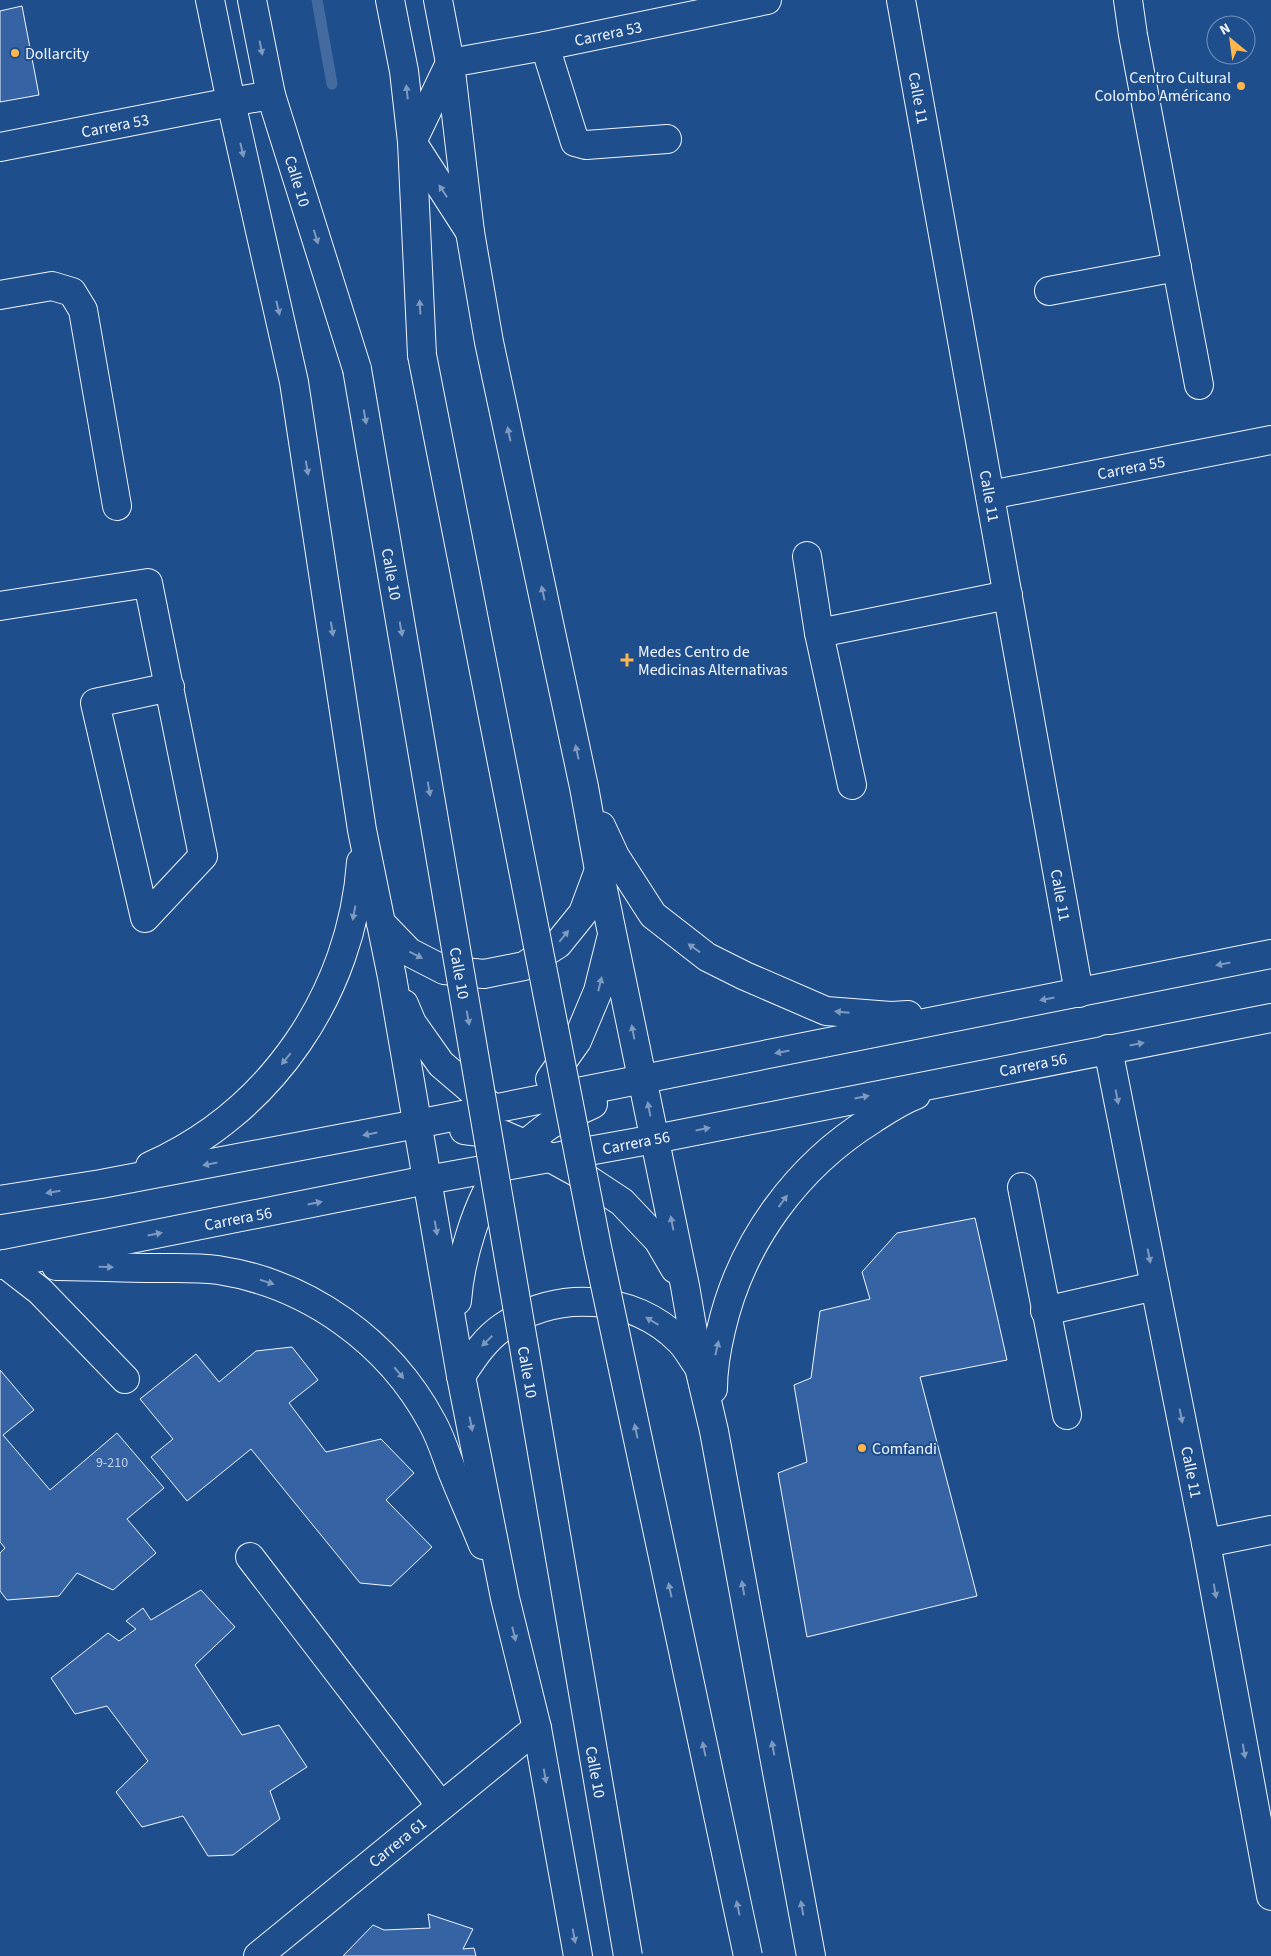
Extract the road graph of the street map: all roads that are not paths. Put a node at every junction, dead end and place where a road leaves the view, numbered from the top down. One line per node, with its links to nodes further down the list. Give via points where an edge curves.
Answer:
1 (210, 0): 11 (street)
2 (252, 0): 10 (street, Calle 10, one-way to 10)
3 (390, 0): 13 (street, one-way to 3, via 404,71)
4 (438, 0): 9 (street)
5 (766, 0): 8 (street, Carrera 53)
6 (901, 0): 21 (street, Calle 11)
7 (1128, 0): 16 (street)
8 (544, 46): 9 (street, Carrera 53); 12 (street, via 575,142 586,145)
9 (450, 63): 13 (street); 15 (street)
10 (271, 95): 11 (street, Carrera 53); 70 (street, Calle 10, one-way to 70, bridge, via 357,369)
11 (231, 102): 14 (street, Carrera 53); 30 (street, one-way to 30, via 294,382)
12 (667, 139)
13 (412, 142): 15 (street, one-way to 13); 71 (street, one-way to 13, bridge, via 597,1247 422,355)
14 (0, 147)
15 (470, 232): 29 (street, one-way to 15, via 489,342)
16 (1177, 267): 17 (street); 19 (street)
17 (1049, 291)
18 (0, 295): 22 (street, via 52,286 72,292 83,310)
19 (1200, 385)
20 (1271, 440): 21 (street, Carrera 55)
21 (990, 495): 24 (street, Calle 11)
22 (117, 506)
23 (807, 556): 26 (street)
24 (1008, 595): 26 (street); 36 (street, Calle 11)
25 (0, 606): 27 (street, via 148,583)
26 (819, 633): 28 (street)
27 (170, 687): 27 (street, via 203,856 145,918 95,703)
28 (852, 785)
29 (584, 787): 31 (street); 37 (street, one-way to 29, via 891,1016 826,1011 707,957 653,915 615,856)
30 (362, 830): 32 (street); 48 (street, one-way to 48, via 361,864 350,930 327,993 293,1051 248,1101 195,1142 150,1166)
31 (599, 870): 32 (street, one-way to 31, via 409,952 444,970 484,974 524,966 558,944 583,913); 33 (street)
32 (381, 923): 35 (street)
33 (613, 931): 41 (street, one-way to 33); 44 (street, one-way to 33, via 578,1041 598,991)
34 (1271, 954): 36 (street, Carrera 56, one-way to 36)
35 (392, 977): 42 (street, via 412,1023 441,1064); 43 (street)
36 (1079, 993): 37 (street, Carrera 56, one-way to 37)
37 (1002, 1008): 41 (street, Carrera 56, one-way to 41)
38 (1271, 1018): 39 (street, Carrera 56, one-way to 38)
39 (1108, 1049): 40 (street, Carrera 56); 53 (street, Calle 11, one-way to 53)
40 (969, 1076): 45 (street, Carrera 56, one-way to 40); 60 (street, one-way to 40, via 713,1367 728,1300 756,1238 796,1182 846,1136 905,1099)
41 (643, 1079): 44 (street, Carrera 56); 45 (street, one-way to 41)
42 (492, 1109): 43 (street, Carrera 56); 44 (street, Carrera 56)
43 (417, 1124): 44 (street); 47 (street); 48 (street, Carrera 56, one-way to 48)
44 (530, 1131): 45 (street, Carrera 56); 46 (street, Carrera 56); 47 (street); 52 (street, via 578,1173 622,1202 658,1240)
45 (655, 1139): 52 (street, one-way to 45)
46 (502, 1166): 47 (street, Carrera 56); 55 (street, via 470,1232 459,1279)
47 (427, 1180): 51 (street, Carrera 56, one-way to 47); 55 (street, one-way to 55)
48 (101, 1184): 50 (street, Carrera 56, one-way to 50)
49 (1022, 1187): 54 (street)
50 (0, 1200)
51 (2, 1265): 58 (street, via 40,1291); 64 (street, one-way to 64, via 218,1270 271,1283 333,1314 388,1360 428,1414)
52 (685, 1286): 56 (street)
53 (1155, 1286): 54 (street); 62 (street, Calle 11, one-way to 62)
54 (1045, 1310): 59 (street)
55 (454, 1328): 57 (street)
56 (699, 1367): 57 (street, one-way to 57, via 680,1341 654,1321 626,1307 594,1301 562,1302 531,1311 503,1327 479,1349); 60 (street)
57 (462, 1376): 64 (street, one-way to 64)
58 (125, 1379)
59 (1067, 1415)
60 (714, 1431): 72 (street, one-way to 60)
61 (1271, 1530): 62 (street)
62 (1206, 1543): 67 (street, Calle 11, one-way to 67)
63 (250, 1557): 66 (street)
64 (505, 1598): 65 (street, one-way to 65)
65 (537, 1728): 66 (street, Carrera 61); 69 (street, one-way to 69)
66 (441, 1806): 68 (street, Carrera 61)
67 (1271, 1896)
68 (258, 1956)
69 (578, 1956)
70 (628, 1956)
71 (748, 1956)
72 (811, 1956)

